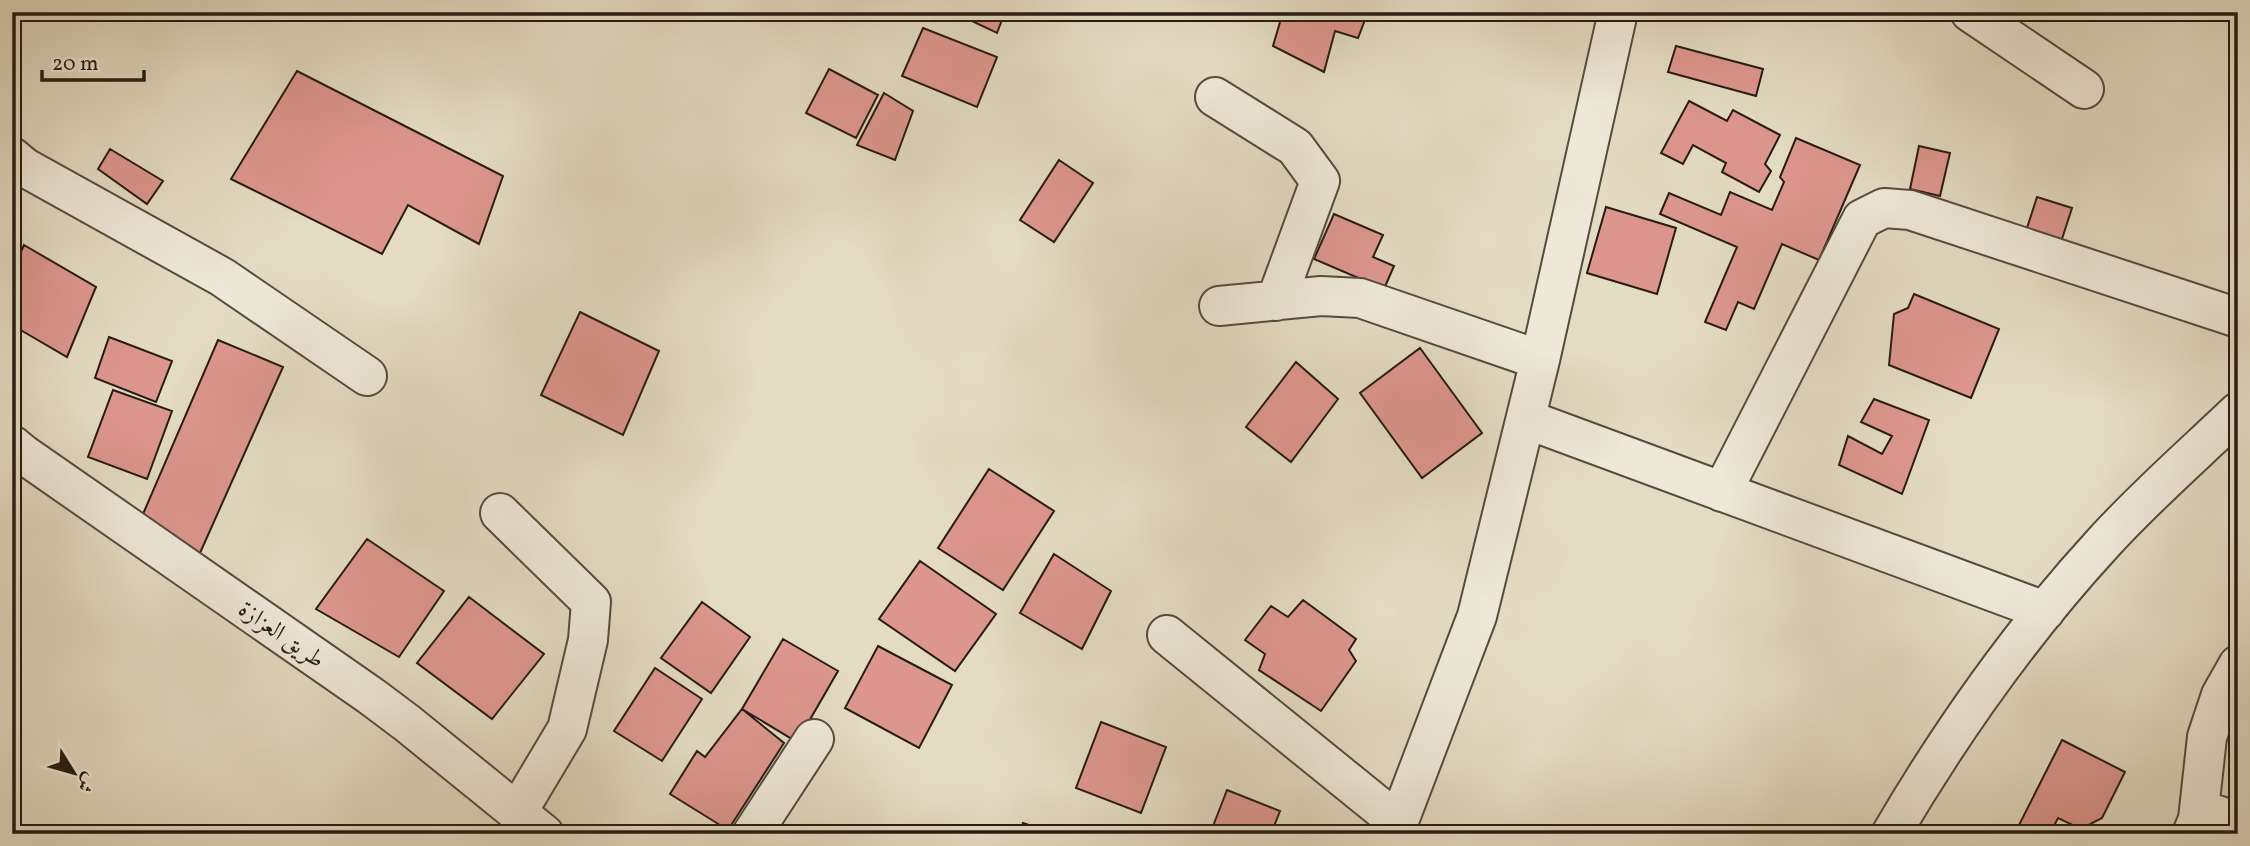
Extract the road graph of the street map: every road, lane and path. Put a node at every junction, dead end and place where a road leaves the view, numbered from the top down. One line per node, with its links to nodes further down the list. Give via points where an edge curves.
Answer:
1 (1618, 12): 9 (street)
2 (1970, 12): 3 (street)
3 (2084, 89)
4 (1215, 97): 6 (street, via 1295,147 1320,181)
5 (12, 157): 10 (street, via 222,277)
6 (1276, 301): 7 (street); 9 (street, via 1360,298)
7 (1219, 306)
8 (2238, 318): 14 (street, via 1910,210 1884,208 1863,219)
9 (1540, 360): 12 (street)
10 (368, 376)
11 (2238, 412): 16 (street, via 2105,540)
12 (1526, 419): 14 (street); 23 (street, via 1477,616)
13 (16, 458): 20 (street, طريق العزازة, via 371,696)
14 (1722, 492): 16 (street)
15 (500, 513): 20 (street, via 591,602 566,729)
16 (2045, 611): 25 (street, via 2009,655)
17 (1167, 635): 23 (street)
18 (2238, 664): 22 (street, via 2221,695 2207,737)
19 (814, 739): 24 (street)
20 (531, 822)
21 (2238, 822): 22 (street, via 2211,813)
22 (2195, 826)
23 (1396, 828)
24 (752, 834)
25 (1891, 834)

